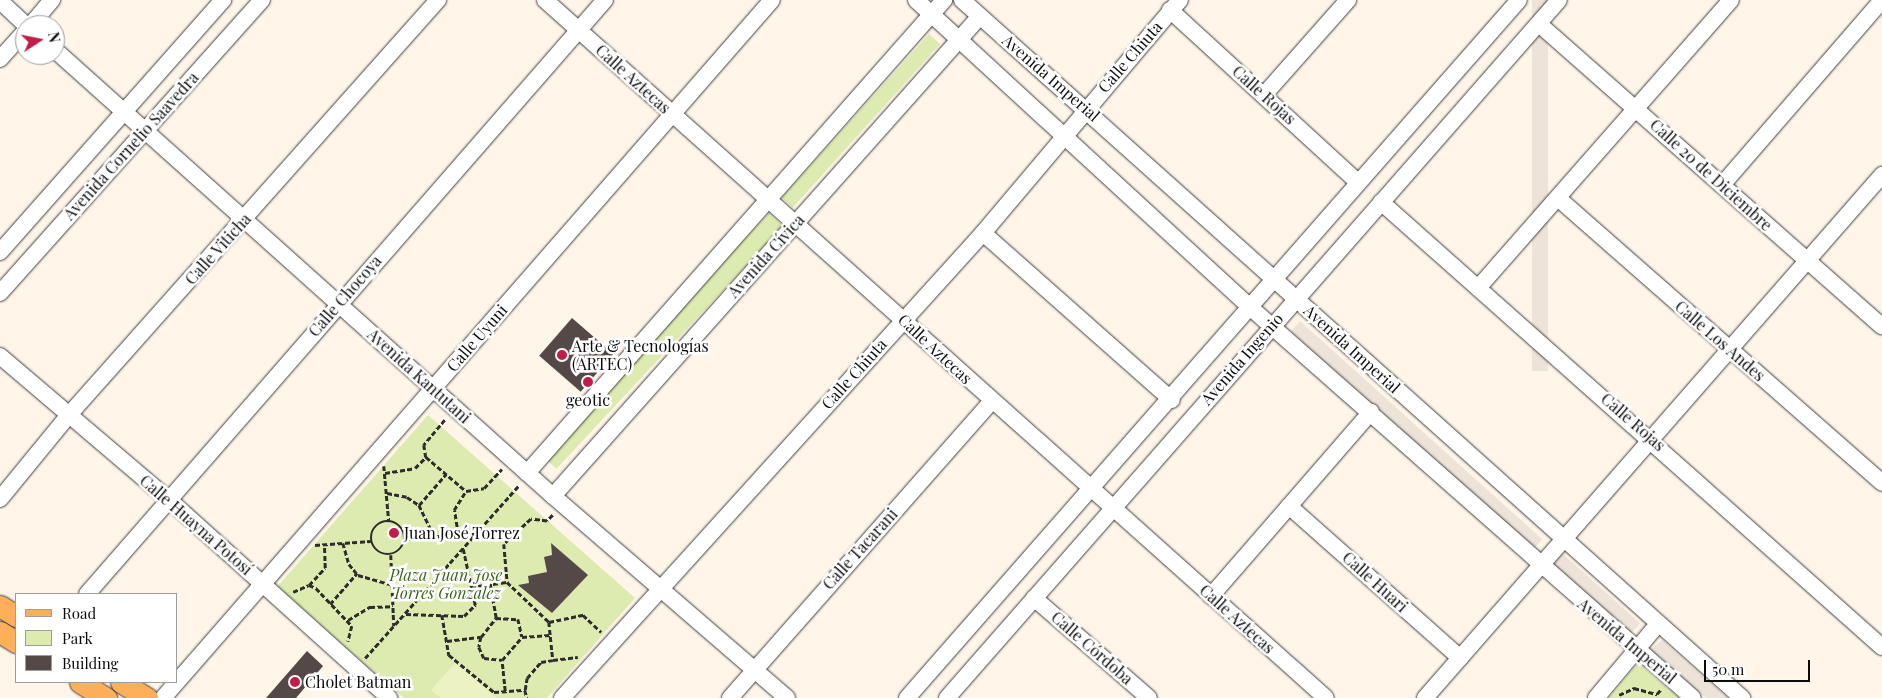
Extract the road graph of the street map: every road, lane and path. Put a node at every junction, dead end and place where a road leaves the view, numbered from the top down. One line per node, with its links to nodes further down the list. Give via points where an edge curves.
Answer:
1 (52, 0): 20 (street)
2 (223, 0): 30 (street, Avenida Cornelio Saavedra)
3 (262, 0): 33 (street, Avenida Cornelio Saavedra)
4 (438, 0): 41 (street, Calle Viticha)
5 (545, 0): 23 (street, Calle Aztecas)
6 (605, 0): 23 (street, Calle Chocoya)
7 (772, 0): 32 (street, Calle Uyuni)
8 (916, 0): 18 (street, Avenida Imperial)
9 (944, 0): 18 (street)
10 (962, 0): 21 (street, Avenida Imperial)
11 (1348, 0): 28 (street)
12 (1517, 0): 36 (street, Avenida Ingenio)
13 (1559, 0): 22 (street, Avenida Ingenio)
14 (1731, 0): 31 (street)
15 (1882, 0): 37 (street)
16 (0, 2): 19 (street)
17 (1175, 5): 28 (street, Calle Rojas); 29 (street, Calle Chiuta)
18 (932, 14): 24 (street, Avenida Imperial); 39 (street)
19 (15, 15)
20 (39, 15)
21 (980, 16): 24 (street, Avenida Cívica); 29 (street, Avenida Imperial)
22 (1539, 24): 31 (street, Calle 20 de Diciembre); 40 (street, Avenida Ingenio)
23 (579, 30): 32 (street, Calle Aztecas); 50 (street, Calle Chocoya)
24 (959, 39): 34 (street, Avenida Imperial); 42 (street, Avenida Cívica)
25 (15, 42): 27 (street)
26 (65, 58): 30 (street, Avenida Kantutani)
27 (0, 59)
28 (1264, 94): 36 (street, Calle Rojas)
29 (1086, 108): 34 (street, Calle Chiuta); 46 (street, Avenida Imperial)
30 (126, 110): 33 (street, Avenida Kantutani); 44 (street, Avenida Cornelio Saavedra)
31 (1638, 110): 37 (street, Calle 20 de Diciembre); 38 (street)
32 (672, 115): 39 (street, Calle Aztecas); 57 (street, Calle Uyuni)
33 (146, 128): 41 (street, Avenida Kantutani); 48 (street, Avenida Cornelio Saavedra)
34 (1065, 133): 43 (street, Calle Chiuta); 51 (street, Avenida Imperial)
35 (1882, 175): 45 (street)
36 (1358, 182): 46 (street, Avenida Ingenio)
37 (1722, 185): 45 (street, Calle 20 de Diciembre)
38 (1559, 199): 47 (street); 55 (street, Calle Los Andes)
39 (768, 201): 42 (street, Calle Aztecas); 68 (street)
40 (1381, 202): 47 (street, Calle Rojas); 49 (street, Avenida Ingenio)
41 (246, 218): 50 (street, Avenida Kantutani); 62 (street, Calle Viticha)
42 (796, 223): 52 (street, Calle Aztecas); 76 (street, Avenida Cívica)
43 (983, 233): 52 (street, Calle Chiuta); 58 (street)
44 (0, 252)
45 (1808, 260): 54 (street, Calle 20 de Diciembre); 55 (street)
46 (1274, 282): 49 (street, Avenida Imperial); 51 (street, Avenida Ingenio)
47 (1478, 288): 63 (street, Calle Rojas)
48 (0, 293)
49 (1296, 298): 53 (street, Avenida Ingenio); 86 (street, Avenida Imperial)
50 (338, 303): 57 (street, Avenida Kantutani); 74 (street, Calle Chocoya)
51 (1251, 308): 53 (street, Avenida Imperial); 58 (street, Avenida Ingenio)
52 (903, 319): 59 (street, Calle Aztecas); 100 (street, Calle Chiuta)
53 (1271, 326): 61 (street, Avenida Imperial); 79 (street, Avenida Ingenio)
54 (1882, 326)
55 (1730, 349): 63 (street); 70 (street, Calle Los Andes)
56 (0, 356): 62 (street, Calle Huayna Potosí)
57 (432, 388): 60 (street, Avenida Kantutani); 64 (street, Calle Uyuni)
58 (1172, 400): 71 (street, Avenida Ingenio)
59 (992, 401): 71 (street, Calle Aztecas); 131 (street, Calle Tacarani)
60 (455, 408): 65 (path, via 424,445); 66 (street, Avenida Kantutani)
61 (1371, 412): 78 (street); 92 (street, Avenida Imperial)
62 (68, 416): 74 (street, Calle Huayna Potosí); 75 (street, Calle Viticha)
63 (1652, 438): 86 (street); 123 (street, Calle Rojas)
64 (374, 455): 67 (path, via 384,465); 83 (street, Calle Uyuni)
65 (426, 457): 67 (path, via 415,468); 69 (path)
66 (512, 460): 68 (street, Avenida Kantutani); 72 (path, via 484,488)
67 (385, 473): 73 (path)
68 (527, 473): 76 (street, Avenida Kantutani); 81 (path)
69 (446, 474): 72 (path); 77 (path)
70 (1882, 483)
71 (1090, 490): 79 (street, Calle Aztecas); 148 (street, Avenida Ingenio)
72 (466, 491): 82 (path, via 454,510)
73 (387, 493): 77 (path, via 407,497); 80 (path)
74 (167, 498): 94 (street, Calle Huayna Potosí); 101 (street, Calle Chocoya)
75 (0, 499)
76 (558, 500): 95 (path, via 547,521 531,519 504,544); 100 (street, Avenida Kantutani)
77 (419, 505): 84 (path, via 429,517)
78 (1290, 506): 102 (street); 126 (street, Calle Huari)
79 (1112, 509): 102 (street, Calle Aztecas); 103 (street, Avenida Ingenio)
80 (389, 522): 85 (path, via 402,528); 87 (path, via 376,526)
81 (478, 532): 82 (path); 90 (path)
82 (458, 534): 84 (path)
83 (302, 536): 89 (path, via 313,545); 94 (street, Calle Uyuni)
84 (434, 537): 85 (path)
85 (405, 539): 91 (path)
86 (1564, 539): 92 (street); 114 (street, Avenida Imperial)
87 (371, 541): 88 (path); 91 (path, via 380,553)
88 (343, 543): 89 (path); 93 (path, via 349,564)
89 (324, 544): 98 (path, via 322,576)
90 (464, 548): 99 (path); 108 (path)
91 (391, 555): 97 (path)
92 (1540, 567): 124 (street, Avenida Imperial); 126 (street)
93 (357, 573): 97 (path, via 372,583); 105 (path)
94 (263, 582): 104 (street, Calle Huayna Potosí); 132 (street, Calle Uyuni)
95 (507, 582): 96 (path); 113 (path)
96 (490, 584): 99 (path); 111 (path)
97 (392, 585): 107 (path)
98 (309, 586): 104 (path, via 298,587); 105 (path)
99 (471, 587): 110 (path, via 475,605 464,616)
100 (659, 589): 122 (street, Calle Chiuta); 131 (street, Avenida Kantutani)
101 (88, 593)
102 (1211, 596): 150 (street, Calle Aztecas)
103 (1034, 598): 139 (street, Avenida Ingenio); 149 (street, Calle Córdoba)
104 (283, 601): 125 (street, Calle Huayna Potosí)
105 (330, 604): 112 (path)
106 (0, 606): 109 (main road)
107 (393, 606): 112 (path, via 370,607); 115 (path)
108 (405, 614): 110 (path); 115 (path)
109 (15, 615)
110 (442, 615): 121 (path)
111 (496, 618): 118 (path); 119 (path, via 518,619)
112 (348, 620): 125 (path, via 352,637)
113 (549, 622): 117 (path); 122 (path, via 583,615)
114 (1658, 624): 124 (street); 155 (street, Avenida Imperial)
115 (394, 626): 130 (path)
116 (0, 632): 120 (main road)
117 (550, 635): 119 (path); 128 (path)
118 (481, 637): 121 (path); 127 (path, via 479,647 484,658)
119 (522, 637): 127 (path)
120 (15, 641)
121 (447, 641): 137 (path, via 450,656 494,692)
122 (612, 641): 129 (street, Calle Chiuta)
123 (1882, 647)
124 (1637, 651): 152 (street); 154 (street, Avenida Imperial)
125 (339, 652): 130 (street, Calle Huayna Potosí)
126 (1460, 658): 151 (street)
127 (502, 660): 137 (path)
128 (553, 660): 129 (path, via 583,656); 136 (path, via 541,662 527,678)
129 (592, 664): 145 (street, Calle Chiuta)
130 (356, 668): 143 (street, Calle Huayna Potosí)
131 (754, 669): 146 (street, Calle Tacarani); 147 (street, Avenida Kantutani)
132 (178, 681)
133 (82, 683): 140 (main road)
134 (123, 683): 141 (main road)
135 (176, 683): 142 (street, Calle Uyuni)
136 (525, 690): 137 (path); 144 (path)
137 (505, 691)
138 (1657, 694): 153 (path, via 1634,688)
139 (955, 695)
140 (106, 698)
141 (147, 698)
142 (163, 698)
143 (389, 698)
144 (527, 698)
145 (562, 698)
146 (730, 698)
147 (787, 698)
148 (907, 698)
149 (1149, 698)
150 (1326, 698)
151 (1425, 698)
152 (1596, 698)
153 (1616, 698)
154 (1693, 698)
155 (1742, 698)

